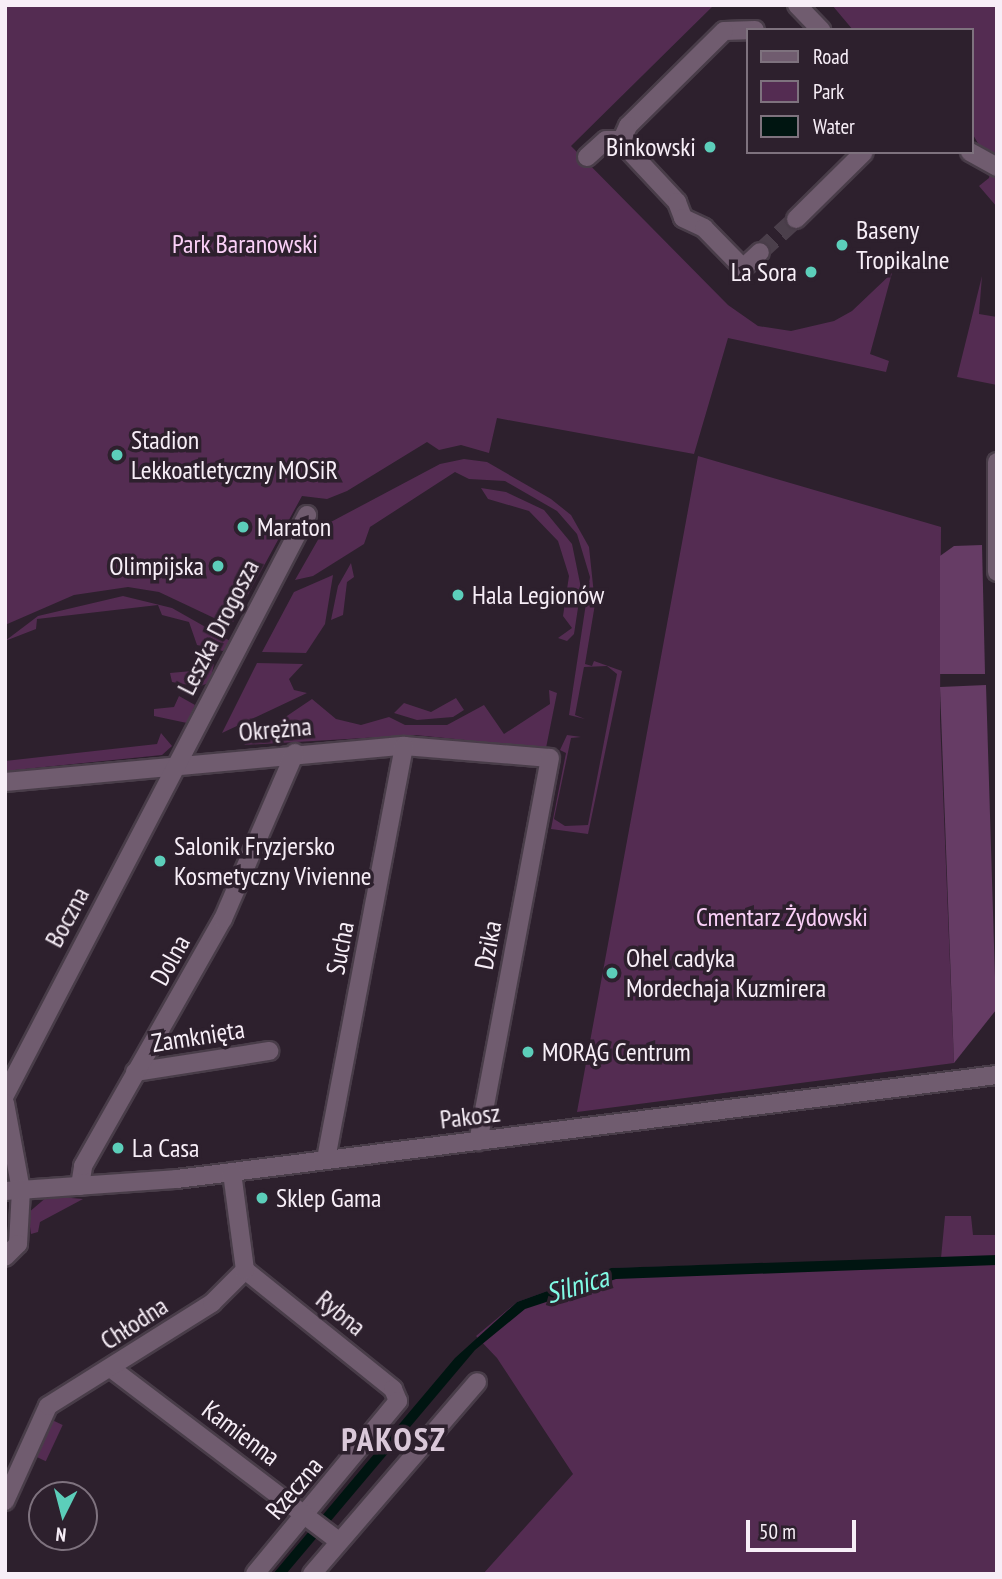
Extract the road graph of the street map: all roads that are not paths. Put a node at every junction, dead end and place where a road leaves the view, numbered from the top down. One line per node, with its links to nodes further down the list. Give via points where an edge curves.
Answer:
1 (797, 5): 2 (street)
2 (811, 27)
3 (746, 30): 4 (street, via 724,31 628,126)
4 (621, 140): 7 (street, via 606,140); 10 (street, via 677,202 683,218 704,228 743,268)
5 (862, 154): 9 (street)
6 (974, 154): 8 (street)
7 (587, 157)
8 (997, 167)
9 (796, 219)
10 (760, 253)
11 (997, 462): 13 (street)
12 (307, 515): 17 (street, Leszka Drogosza)
13 (997, 572)
14 (404, 746): 15 (street, Okrężna); 16 (street, Okrężna); 25 (street, Sucha)
15 (295, 753): 17 (street, Okrężna); 20 (street, Dolna, via 223,919)
16 (551, 758): 24 (street, Dzika)
17 (177, 764): 18 (street, Okrężna); 22 (street, Boczna)
18 (5, 782)
19 (269, 1051): 20 (street, Zamknięta)
20 (135, 1072): 27 (street, Dolna, via 83,1166)
21 (997, 1075): 24 (street, Pakosz)
22 (5, 1095)
23 (5, 1102): 28 (street)
24 (478, 1141): 25 (street, Pakosz)
25 (326, 1159): 26 (street, Pakosz)
26 (232, 1172): 27 (street, Pakosz); 30 (street)
27 (79, 1186): 28 (street, Pakosz)
28 (13, 1190): 29 (street, via 18,1244)
29 (5, 1257)
30 (245, 1270): 31 (street, Chłodna, via 212,1303); 33 (street, Rybna, via 393,1389)
31 (112, 1369): 34 (street, Chłodna, via 48,1406); 35 (street, Kamienna)
32 (477, 1382): 36 (street)
33 (398, 1401): 35 (street, Rzeczna)
34 (5, 1501)
35 (309, 1518): 36 (street, Kamienna); 38 (street, Rzeczna)
36 (333, 1537): 37 (street)
37 (313, 1572)
38 (255, 1574)

